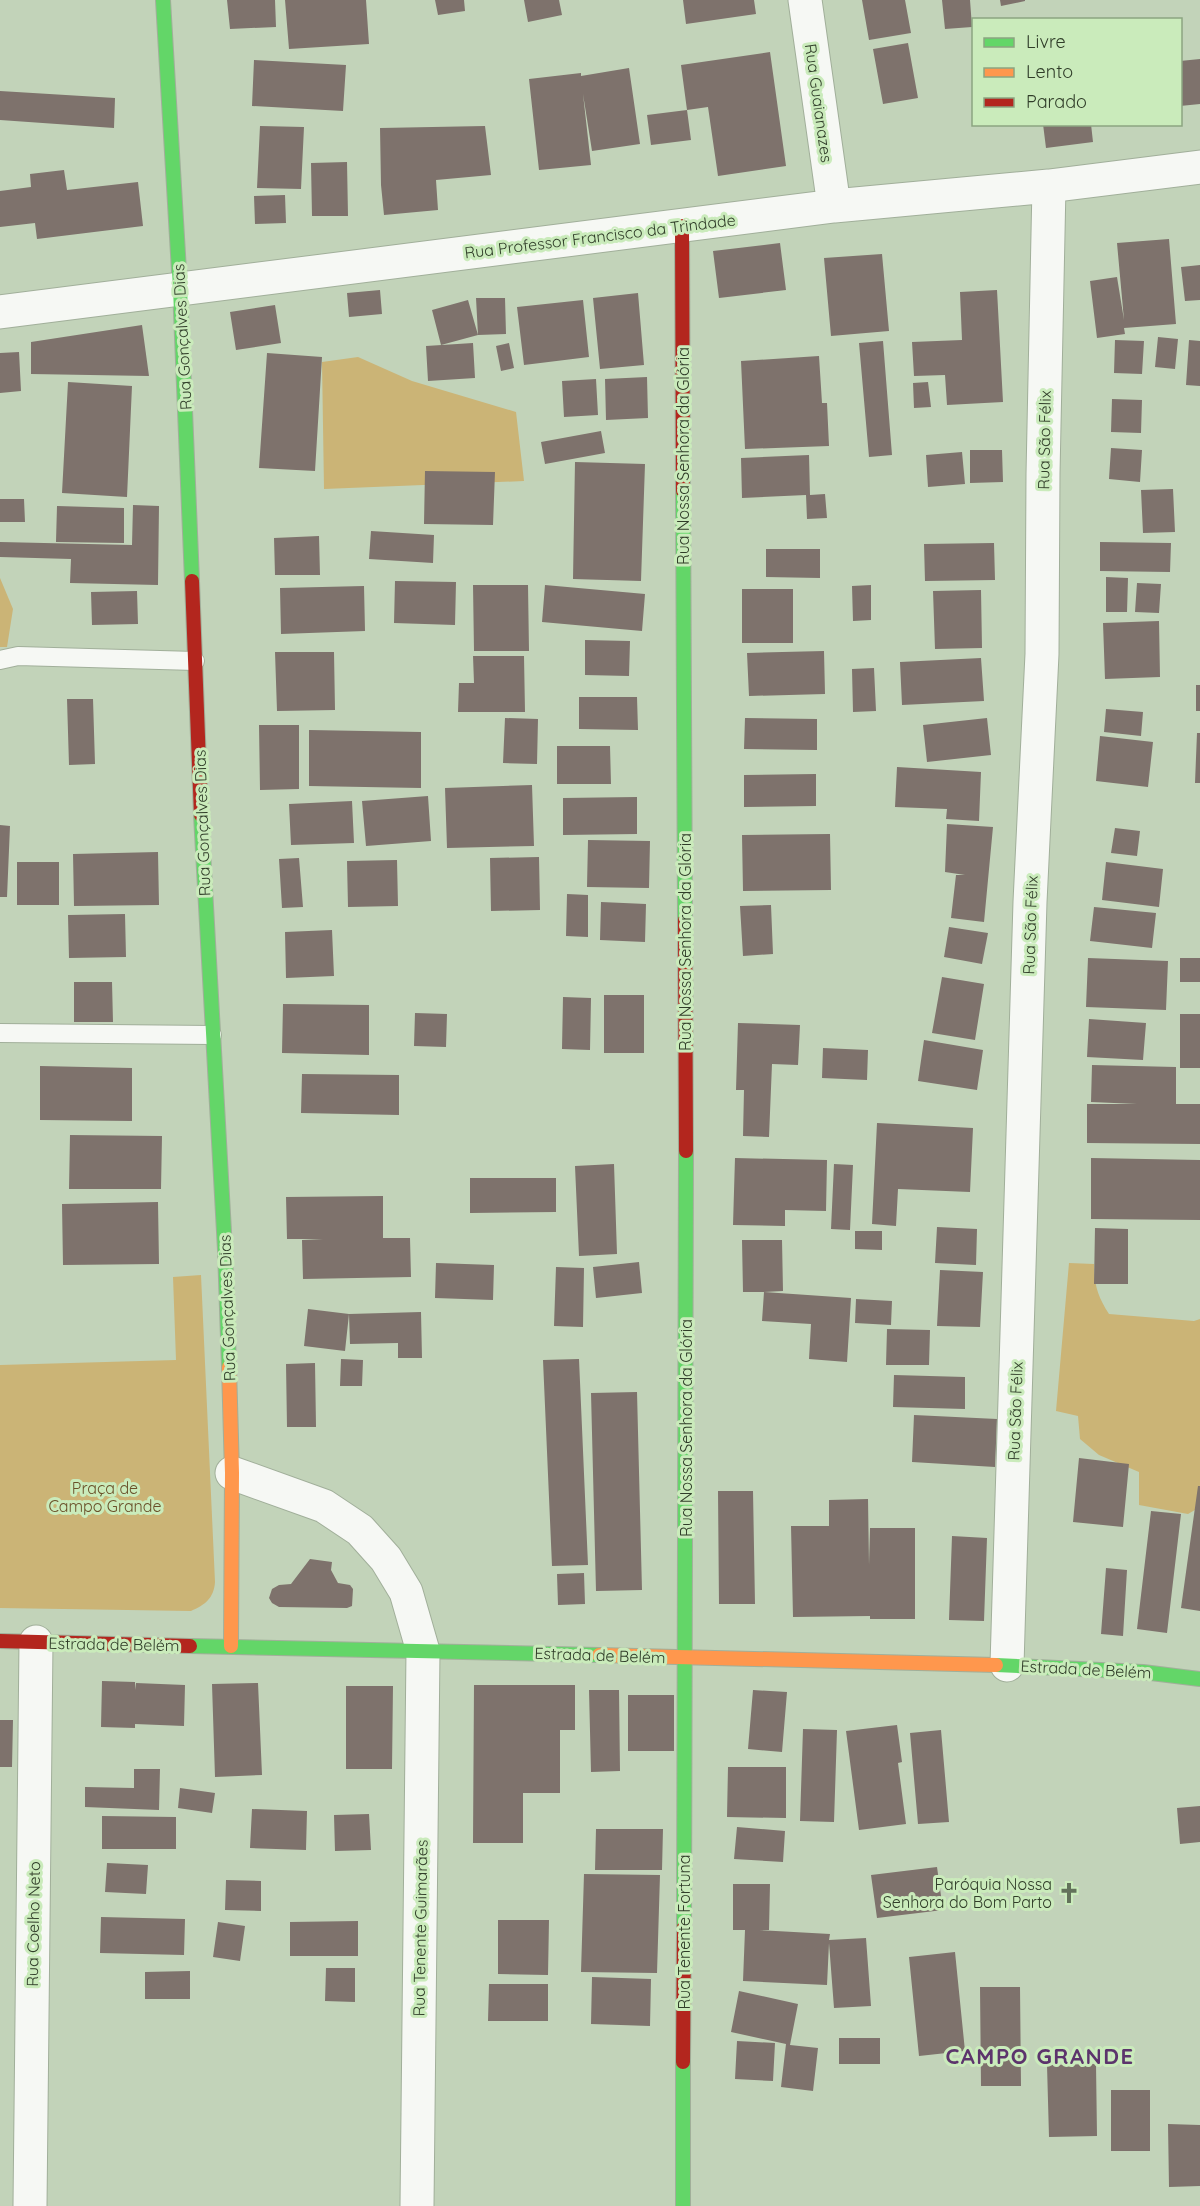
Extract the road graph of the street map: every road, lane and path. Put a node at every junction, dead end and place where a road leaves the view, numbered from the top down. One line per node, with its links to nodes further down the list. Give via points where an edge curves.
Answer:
1 (163, 0): 7 (street, Rua Gonçalves Dias)
2 (805, 0): 5 (street, Rua Guaianazes)
3 (1200, 168): 4 (street, Rua Professor Francisco da Trindade)
4 (1050, 186): 5 (street, Rua Professor Francisco da Trindade); 19 (street, Rua São Félix, via 1042,654 1030,902)
5 (834, 206): 6 (street, Rua Professor Francisco da Trindade)
6 (682, 226): 7 (street, Rua Professor Francisco da Trindade); 18 (street, Rua Nossa Senhora da Glória)
7 (180, 288): 8 (street, Rua Professor Francisco da Trindade); 10 (street, Rua Gonçalves Dias)
8 (0, 312)
9 (0, 660): 10 (lane, via 18,656)
10 (195, 661): 12 (street, Rua Gonçalves Dias)
11 (0, 1033): 12 (lane)
12 (213, 1035): 13 (street, Rua Gonçalves Dias)
13 (232, 1473): 16 (street, Rua Gonçalves Dias); 17 (street, via 324,1506 360,1530 386,1559 406,1592)
14 (0, 1641): 15 (street, Estrada de Belém)
15 (36, 1642): 16 (street, Estrada de Belém); 21 (street, Rua Coelho Neto)
16 (231, 1646): 17 (street, Estrada de Belém)
17 (423, 1651): 18 (street, Estrada de Belém); 22 (street, Rua Tenente Guimarães)
18 (685, 1658): 19 (street, Estrada de Belém); 23 (street, Rua Tenente Fortuna)
19 (1007, 1665): 20 (street, Estrada de Belém)
20 (1200, 1679)
21 (30, 2206)
22 (417, 2206)
23 (684, 2206)

